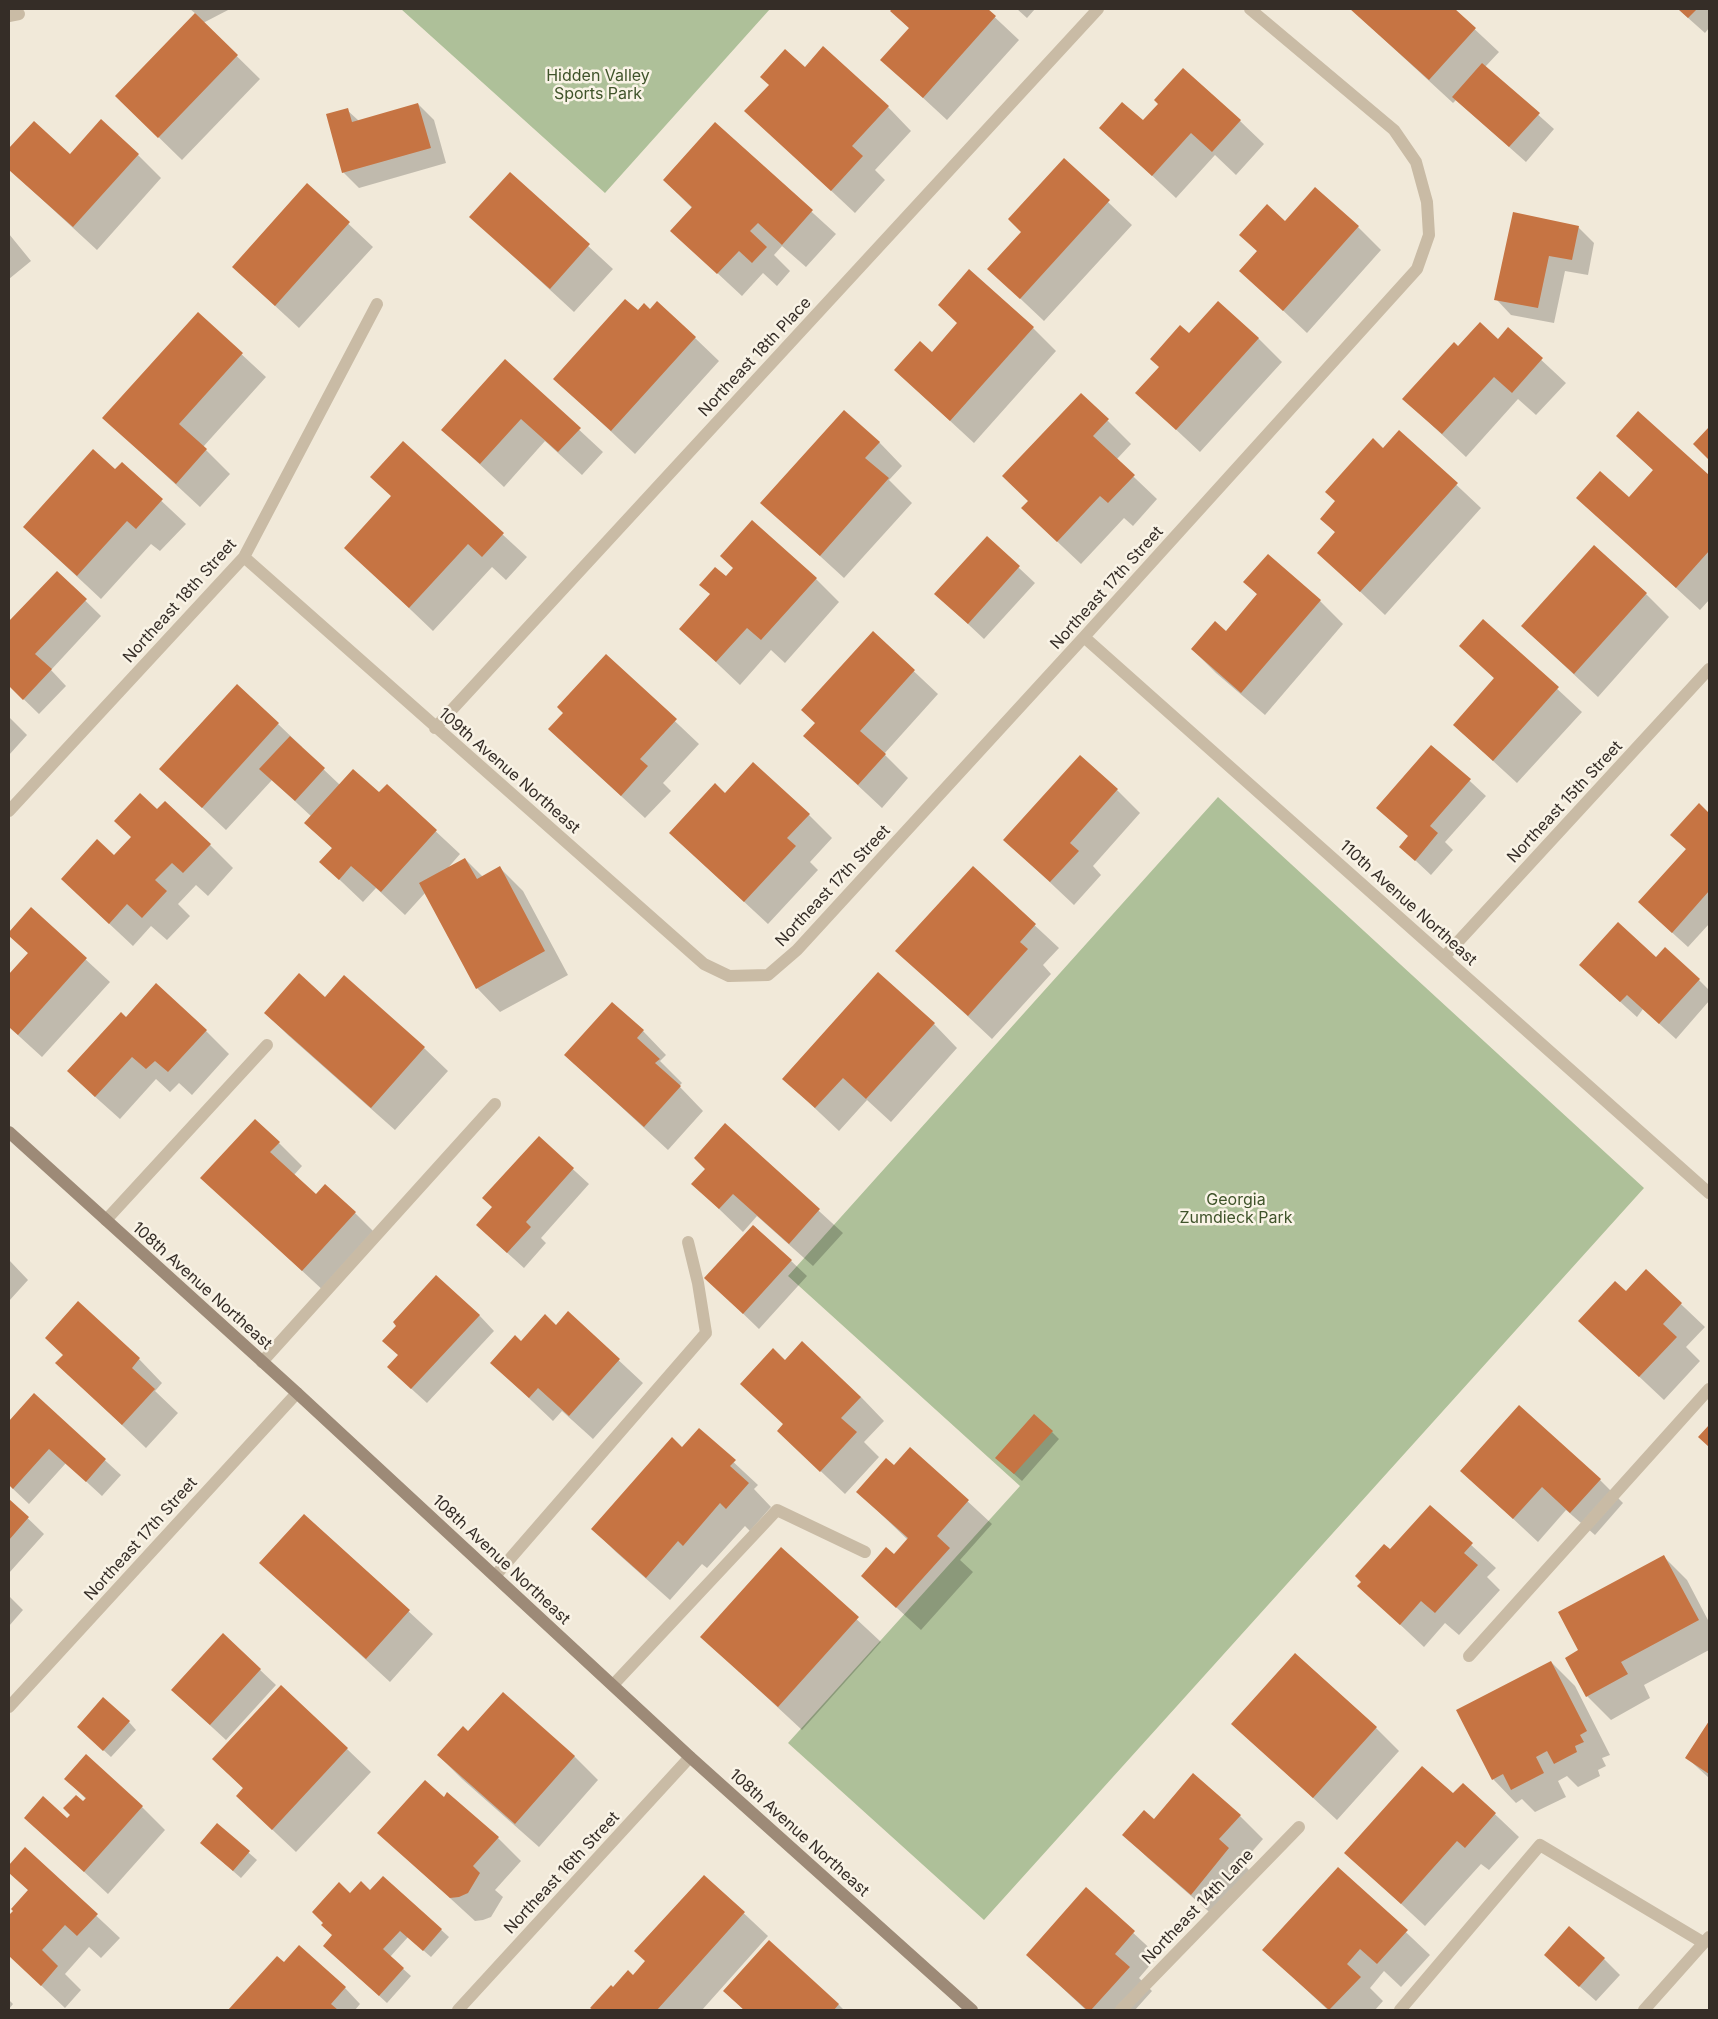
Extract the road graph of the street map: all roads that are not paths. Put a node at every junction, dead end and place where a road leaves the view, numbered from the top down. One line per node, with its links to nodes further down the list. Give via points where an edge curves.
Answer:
1 (1098, 9): 7 (street, Northeast 18th Place)
2 (1250, 9): 5 (street, Northeast 17th Street, via 1394,130 1416,162 1427,202 1429,235 1417,269)
3 (377, 304): 4 (street, Northeast 18th Street)
4 (244, 557): 7 (street, 109th Avenue Northeast); 8 (street, Northeast 18th Street)
5 (1084, 637): 9 (street, 110th Avenue Northeast); 10 (street, Northeast 17th Street, via 797,950)
6 (1709, 669): 9 (street, Northeast 15th Street)
7 (435, 728): 10 (street, 109th Avenue Northeast, via 704,964 729,976)
8 (9, 812)
9 (1444, 957): 14 (street, 110th Avenue Northeast)
10 (768, 975)
11 (267, 1045): 15 (street)
12 (494, 1104): 17 (street)
13 (9, 1132): 15 (main road, 108th Avenue Northeast)
14 (1709, 1193)
15 (106, 1220): 17 (main road, 108th Avenue Northeast)
16 (688, 1242): 21 (street, via 706,1333)
17 (262, 1362): 19 (main road, 108th Avenue Northeast)
18 (1709, 1390): 22 (street)
19 (297, 1393): 21 (main road, 108th Avenue Northeast); 24 (street, Northeast 17th Street)
20 (866, 1552): 23 (street, via 777,1510)
21 (495, 1576): 23 (main road, 108th Avenue Northeast)
22 (1469, 1656)
23 (613, 1685): 25 (main road, 108th Avenue Northeast)
24 (9, 1707)
25 (690, 1757): 28 (street, Northeast 16th Street); 29 (main road, 108th Avenue Northeast)
26 (1299, 1827): 30 (street, Northeast 14th Lane)
27 (1706, 1940): 31 (street, via 1540,1845); 32 (street)
28 (458, 2010)
29 (972, 2010)
30 (1121, 2010)
31 (1400, 2010)
32 (1644, 2010)

